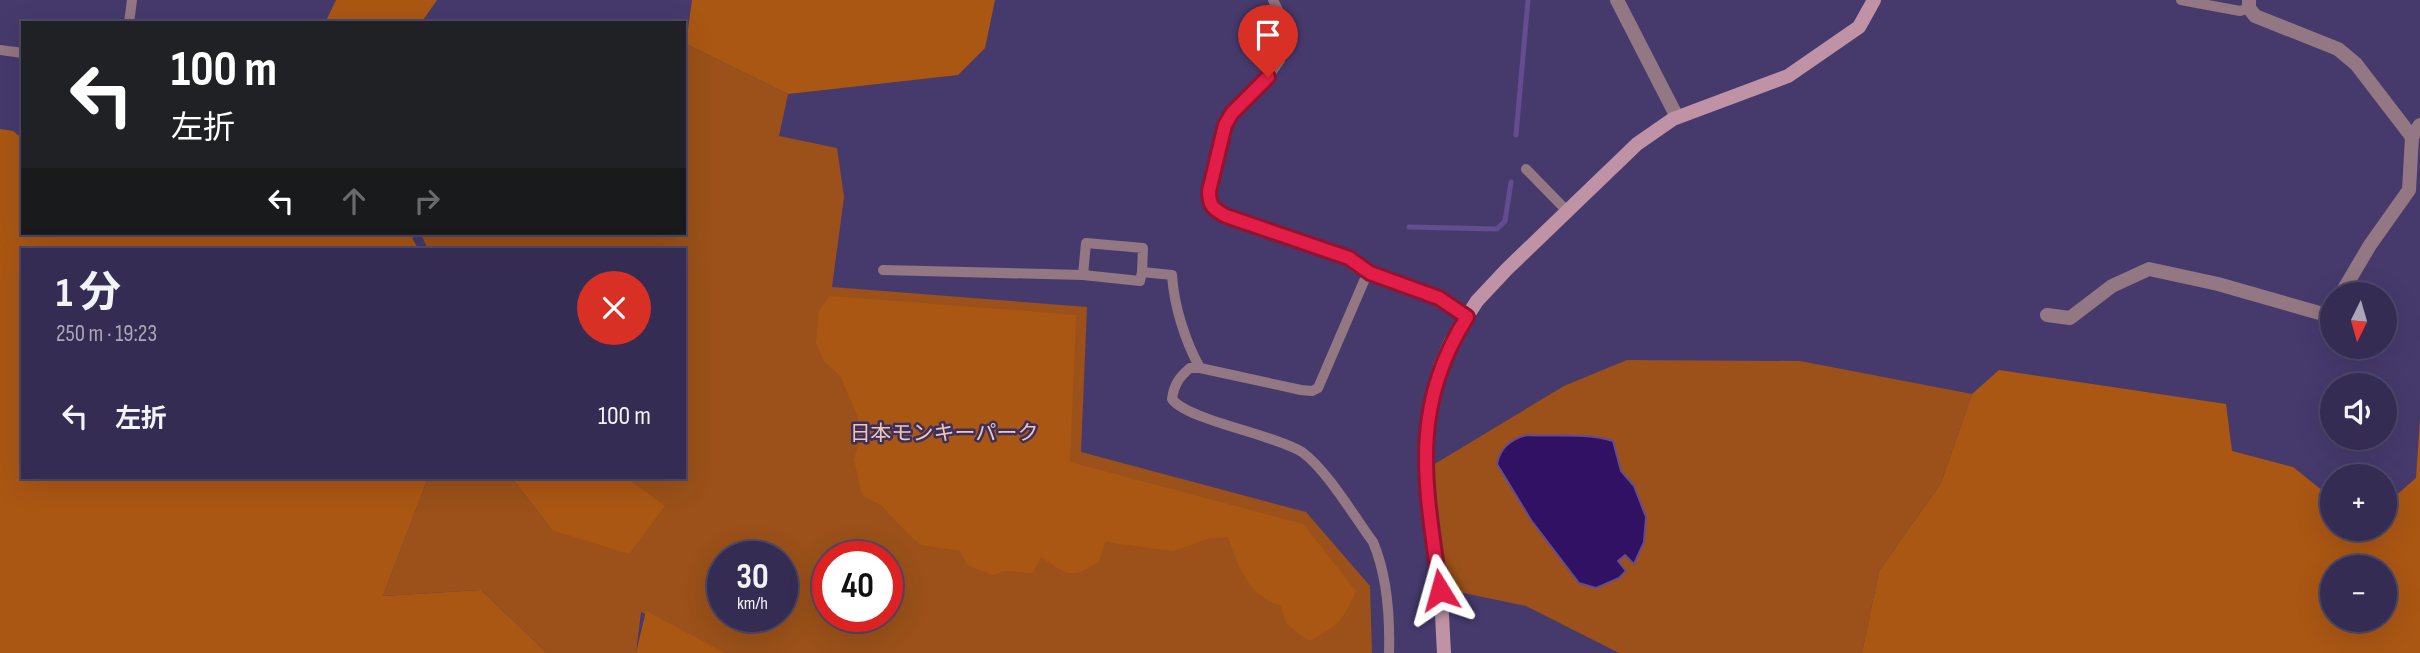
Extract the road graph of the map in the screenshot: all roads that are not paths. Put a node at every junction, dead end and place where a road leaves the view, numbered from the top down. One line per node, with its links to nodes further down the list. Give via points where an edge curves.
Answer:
1 (132, 0): 7 (lane)
2 (1273, 0): 16 (lane, via 1284,34 1280,60 1225,125 1209,201 1226,216 1349,258)
3 (1617, 0): 10 (street)
4 (1874, 0): 10 (street, via 1858,27 1788,76)
5 (2181, 0): 6 (lane, via 2240,11)
6 (2249, 4): 11 (street, via 2255,16 2338,49)
7 (129, 21)
8 (0, 50): 9 (lane)
9 (21, 53)
10 (1677, 117): 13 (street, via 1637,144)
11 (2416, 131): 18 (street, via 2409,190)
12 (1526, 169): 13 (lane)
13 (1567, 211): 21 (street, via 1507,269)
14 (883, 270): 17 (lane)
15 (1142, 272): 17 (lane, via 1140,281); 17 (lane, via 1143,248 1086,243); 22 (lane, via 1172,275 1176,303)
16 (1370, 273): 21 (lane, via 1439,298); 22 (lane, via 1318,388 1301,390)
17 (1083, 275)
18 (2348, 282)
19 (2320, 313): 20 (street, via 2148,269 2112,286 2070,318)
20 (2047, 315)
21 (1467, 317): 24 (street, via 1440,367 1426,432 1425,466)
22 (1200, 369): 23 (lane, via 1190,368 1180,376 1172,398 1177,406 1303,453 1320,468 1373,542 1389,617)
23 (1389, 653)
24 (1444, 653)

